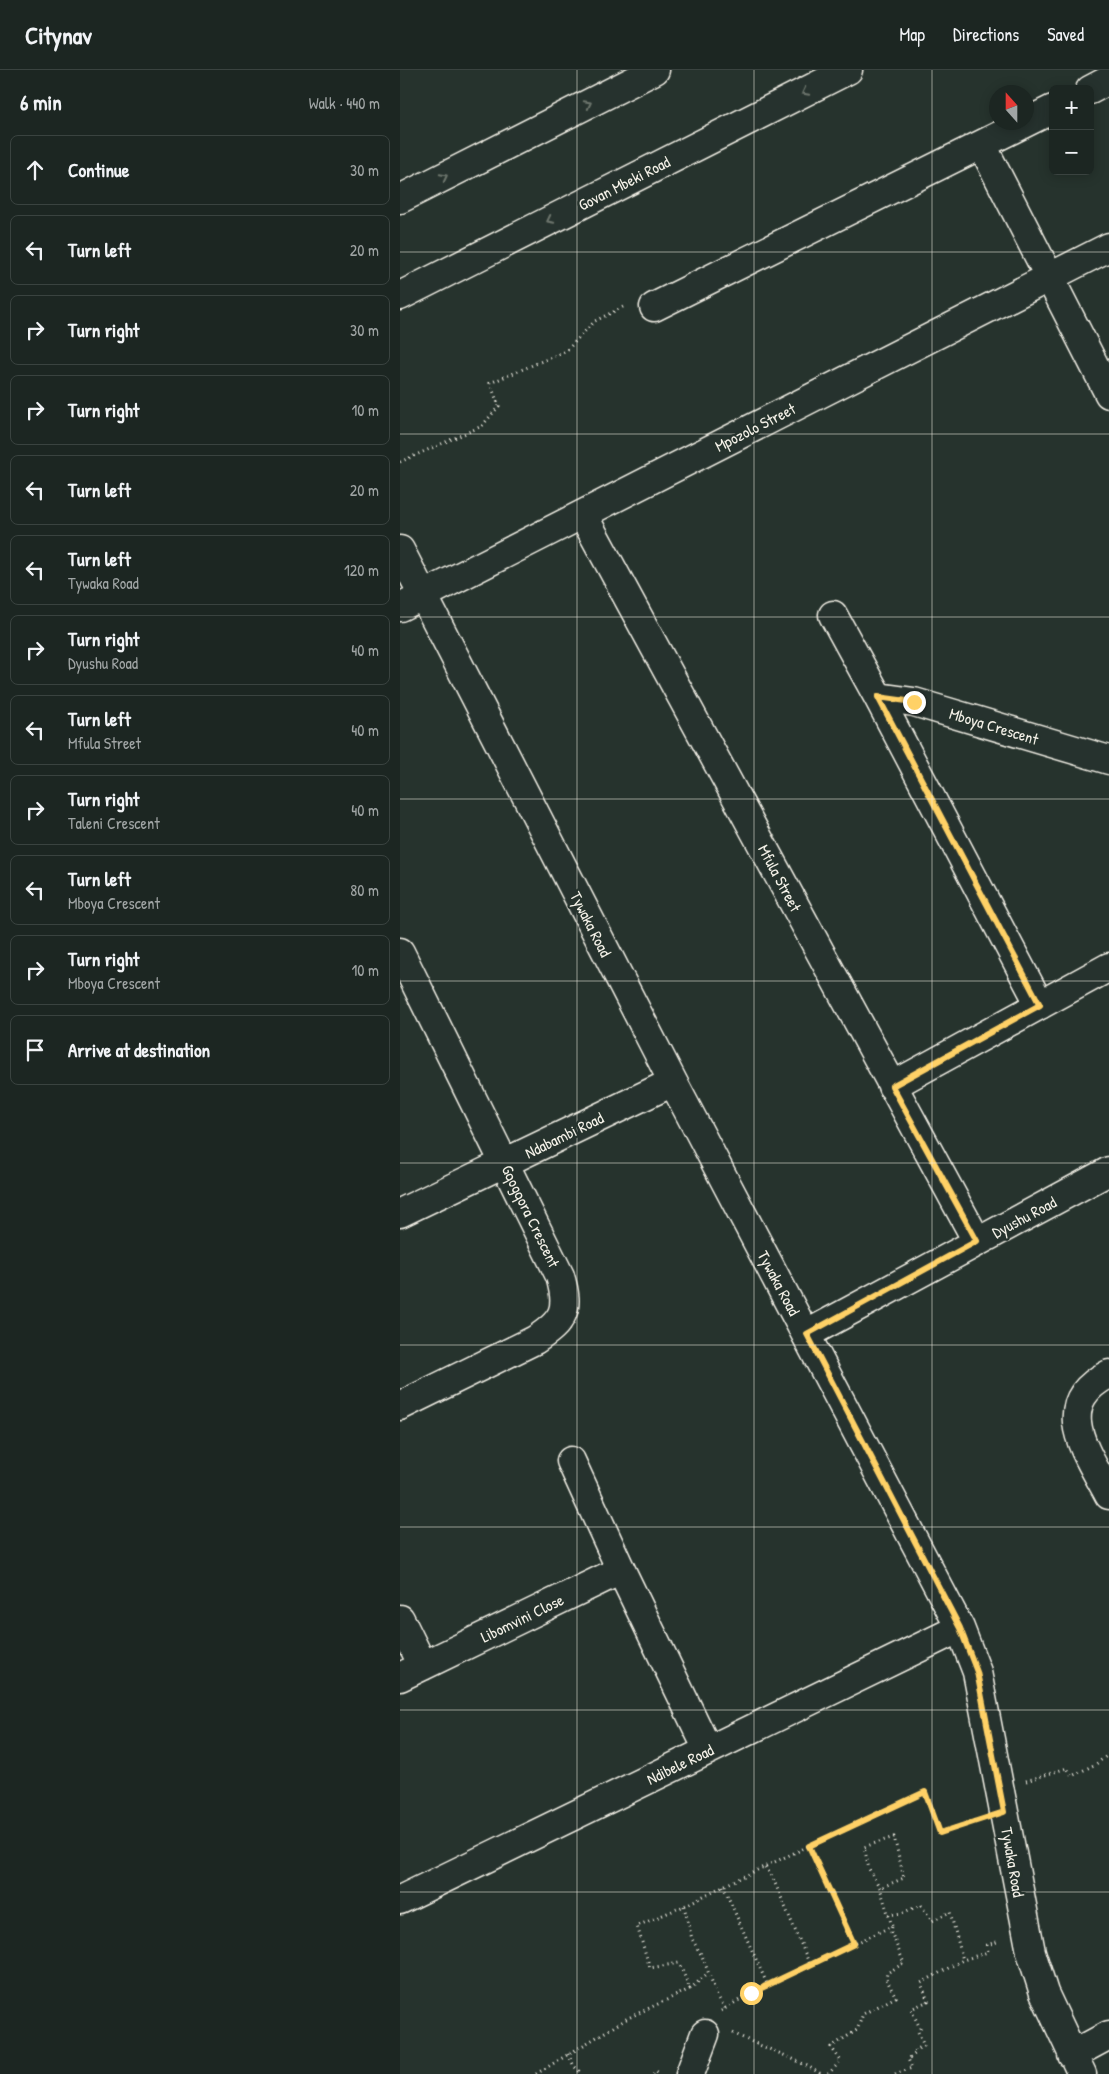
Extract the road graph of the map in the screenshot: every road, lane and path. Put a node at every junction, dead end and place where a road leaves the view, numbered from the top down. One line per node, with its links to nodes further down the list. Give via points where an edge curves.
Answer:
1 (655, 70): 7 (street, one-way to 1)
2 (848, 70): 10 (street, Govan Mbeki Road, one-way to 10)
3 (1109, 80): 4 (street)
4 (1094, 88)
5 (1049, 111): 6 (street)
6 (982, 145): 9 (street); 11 (street)
7 (400, 199)
8 (1109, 247): 9 (street, Mpozolo Street)
9 (1049, 277): 12 (street); 14 (street, Mpozolo Street)
10 (400, 296)
11 (654, 307): 13 (path, via 640,298 595,321 566,351 490,383 499,406 482,426)
12 (1109, 394)
13 (400, 462)
14 (583, 515): 16 (street, Mpozolo Street); 24 (street, Mfula Street)
15 (400, 550): 16 (street, Tywaka Road)
16 (412, 602): 23 (street, Tywaka Road)
17 (833, 615): 18 (street)
18 (878, 697): 19 (street, Mboya Crescent, via 914,702); 22 (street)
19 (1109, 760)
20 (400, 952): 25 (street, Gqogqora Crescent)
21 (1109, 967): 22 (street)
22 (1040, 1005): 24 (street)
23 (673, 1082): 25 (street, Ndabambi Road); 29 (street, Tywaka Road)
24 (892, 1086): 28 (street, Mfula Street)
25 (506, 1163): 27 (street, Ndabambi Road); 31 (street, Gqogqora Crescent, via 560,1276 564,1295 563,1315 552,1329 535,1340)
26 (1109, 1171): 28 (street, Dyushu Road)
27 (400, 1213)
28 (977, 1241): 29 (street, Dyushu Road)
29 (807, 1334): 36 (street, Tywaka Road)
30 (1109, 1374): 33 (street, via 1090,1387 1079,1401 1075,1414 1082,1443)
31 (400, 1406)
32 (571, 1461): 34 (street)
33 (1109, 1495)
34 (620, 1570): 37 (street, Libomvini Close); 38 (street)
35 (400, 1619): 37 (street, Libomvini Close)
36 (960, 1628): 38 (street, Ndibele Road); 40 (street, Tywaka Road, via 977,1672)
37 (411, 1671)
38 (708, 1750): 46 (street, Ndibele Road)
39 (1109, 1754): 40 (path, via 1072,1776 1067,1768)
40 (999, 1786): 41 (street, Tywaka Road)
41 (1004, 1812): 42 (path, via 940,1833 925,1792); 50 (street, Tywaka Road)
42 (809, 1846): 43 (path); 51 (path)
43 (765, 1866): 44 (path); 53 (path)
44 (723, 1886): 47 (path); 55 (path)
45 (880, 1888): 45 (path, via 869,1869 864,1847 894,1837 904,1878); 48 (path)
46 (400, 1900)
47 (684, 1906): 54 (path, via 692,1939); 56 (path, via 637,1926 650,1968 679,1963)
48 (888, 1915): 49 (path); 52 (path, via 921,1905 932,1921 950,1912)
49 (892, 1926): 51 (path); 68 (path, via 891,1932 904,1963 887,1973 886,1979 896,1997 864,2014 857,2030 831,2047 841,2061)
50 (1028, 1936): 52 (path, via 987,1945 988,1952); 61 (street, Tywaka Road, via 1044,1993)
51 (854, 1944): 53 (path)
52 (963, 1960): 69 (path, via 921,1983 928,2000 911,2009 924,2046 915,2050 916,2053 908,2059 912,2068)
53 (810, 1965): 55 (path)
54 (708, 1973): 56 (path); 57 (path)
55 (768, 1986): 57 (path)
56 (690, 1989): 60 (path, via 628,2018)
57 (725, 2008): 58 (path)
58 (709, 2028): 66 (street); 67 (path, via 797,2060)
59 (1109, 2035): 61 (street)
60 (568, 2054): 62 (path); 63 (path)
61 (1077, 2064)
62 (536, 2074)
63 (582, 2074)
64 (653, 2074): 65 (path, via 656,2071)
65 (660, 2074)
66 (690, 2074)
67 (821, 2074)
68 (828, 2074)
69 (895, 2074)

